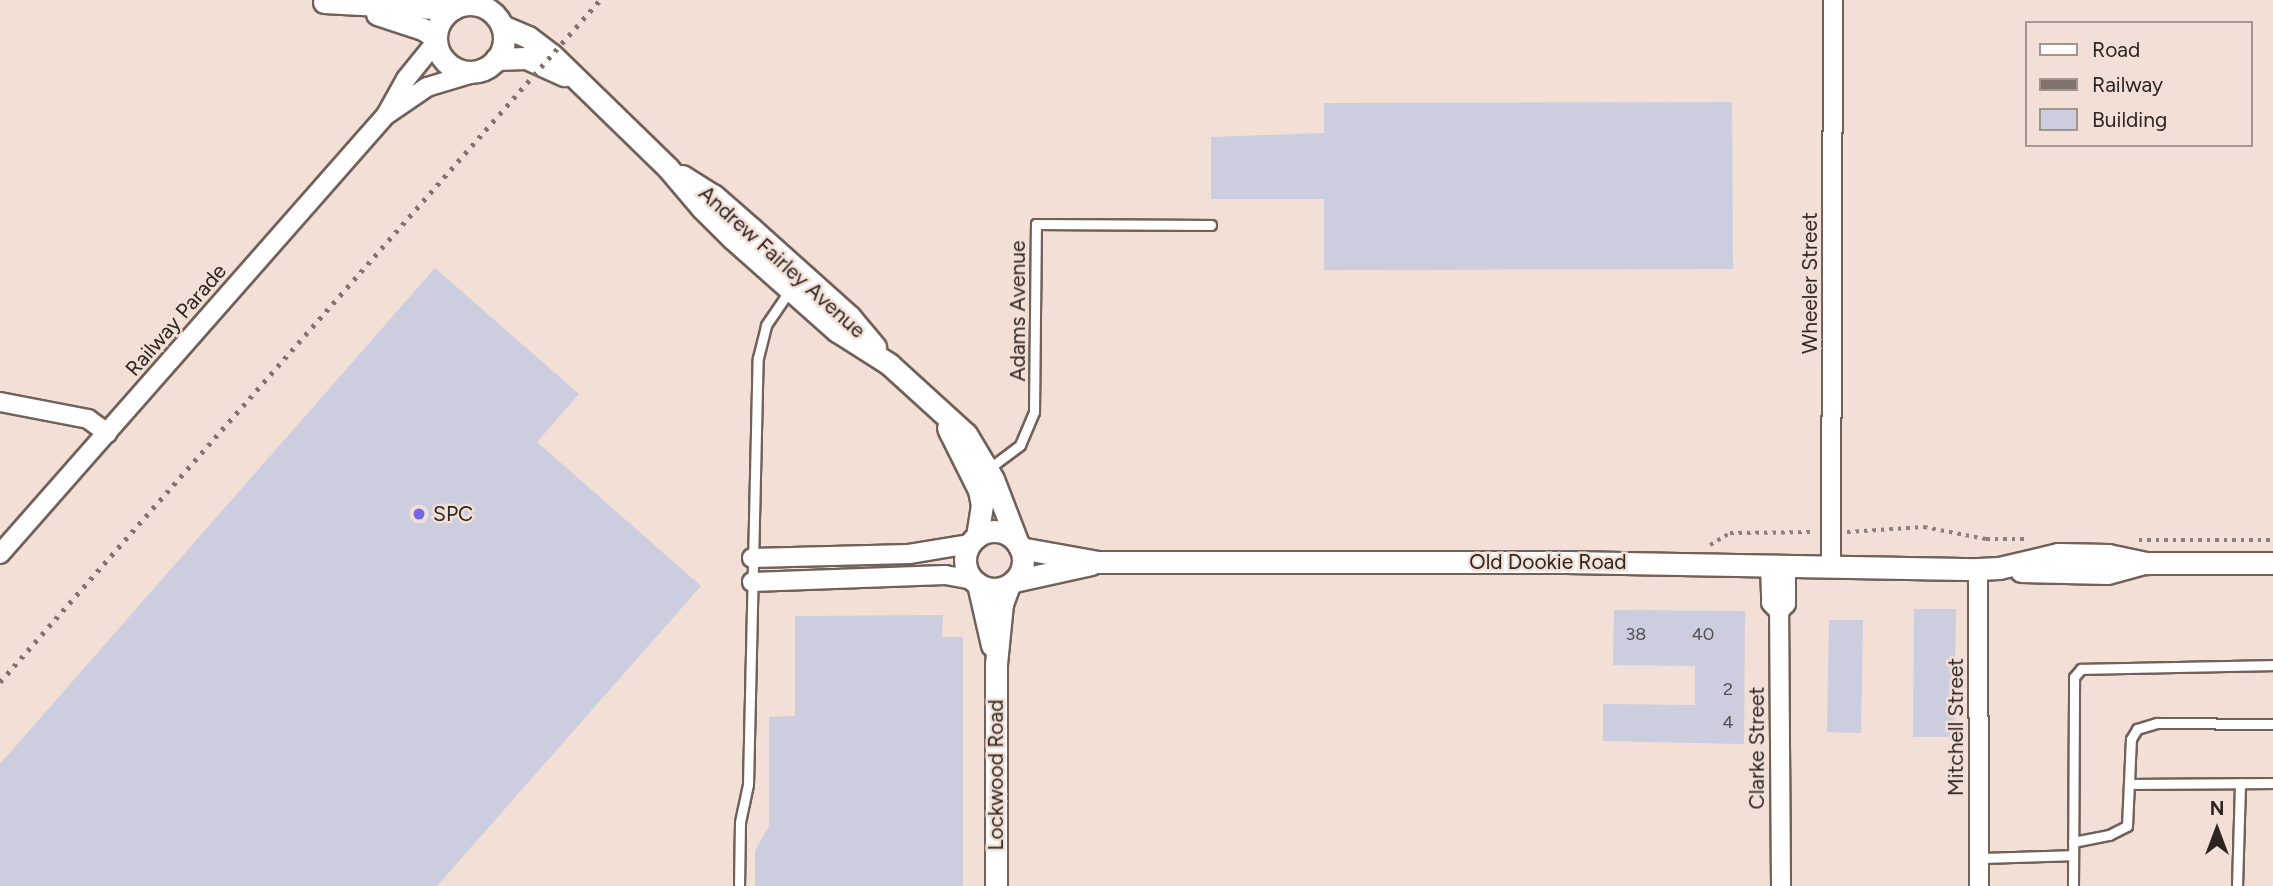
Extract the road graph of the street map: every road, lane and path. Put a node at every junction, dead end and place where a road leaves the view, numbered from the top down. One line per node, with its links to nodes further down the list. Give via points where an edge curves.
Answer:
1 (508, 0): 5 (street)
2 (1833, 0): 16 (street, Wheeler Street)
3 (319, 1): 4 (street); 6 (street, via 394,19)
4 (459, 5): 5 (street, via 477,5); 6 (street, via 441,22)
5 (501, 24): 7 (street, via 503,43); 8 (street, Andrew Fairley Avenue, via 552,55)
6 (436, 40): 7 (street, via 444,60 460,71); 9 (street, Railway Parade)
7 (488, 65): 8 (street, Andrew Fairley Avenue, via 526,58 560,72); 9 (street, Railway Parade, via 427,87)
8 (583, 89): 11 (street, Andrew Fairley Avenue, via 668,168 713,195 742,233)
9 (386, 115): 14 (street, Railway Parade)
10 (1211, 225): 15 (lane, Adams Avenue, via 1036,225 1034,412 1020,444)
11 (796, 282): 13 (street, Andrew Fairley Avenue, via 850,317 889,364); 21 (lane, via 766,325 758,358)
12 (0, 402): 14 (street, via 88,419)
13 (940, 411): 15 (street, Andrew Fairley Avenue, via 966,434); 18 (street, Andrew Fairley Avenue, via 979,490 982,505)
14 (107, 433): 20 (street, Railway Parade)
15 (987, 467): 19 (street, Andrew Fairley Avenue)
16 (1831, 532): 17 (path); 24 (path, via 1730,533); 26 (street, Wheeler Street)
17 (1865, 532)
18 (973, 541): 19 (street, via 985,533 1003,533); 21 (street, via 909,554); 29 (street, via 965,563)
19 (1019, 546): 22 (street, Old Dookie Road); 30 (street, via 1023,562)
20 (0, 554)
21 (752, 558): 28 (lane)
22 (1097, 562): 24 (street, Old Dookie Road); 30 (street, Old Dookie Road)
23 (2273, 563): 27 (street, Old Dookie Road, via 2147,563 2107,573)
24 (1680, 564): 25 (street, Old Dookie Road)
25 (1778, 565): 26 (street, Old Dookie Road); 42 (street, Clarke Street, via 1771,603 1779,611)
26 (1831, 566): 27 (street, Old Dookie Road)
27 (1989, 568): 39 (street, Mitchell Street)
28 (752, 582): 29 (street, via 944,575); 40 (lane, via 748,784 740,822)
29 (976, 582): 30 (street, via 996,589); 31 (street, Lockwood Road)
30 (1012, 583): 31 (street, Lockwood Road, via 1002,604)
31 (996, 664): 41 (street, Lockwood Road)
32 (2273, 665): 37 (lane, via 2081,669 2074,677)
33 (2273, 724): 36 (lane, via 2147,724 2131,739)
34 (2239, 783): 35 (lane); 36 (lane); 45 (lane)
35 (2273, 783)
36 (2130, 784): 37 (lane, via 2127,826 2109,835)
37 (2073, 842): 38 (lane)
38 (2073, 855): 39 (lane); 44 (lane)
39 (1979, 858): 43 (street, Mitchell Street)
40 (739, 886)
41 (996, 886)
42 (1781, 886)
43 (1979, 886)
44 (2073, 886)
45 (2237, 886)

